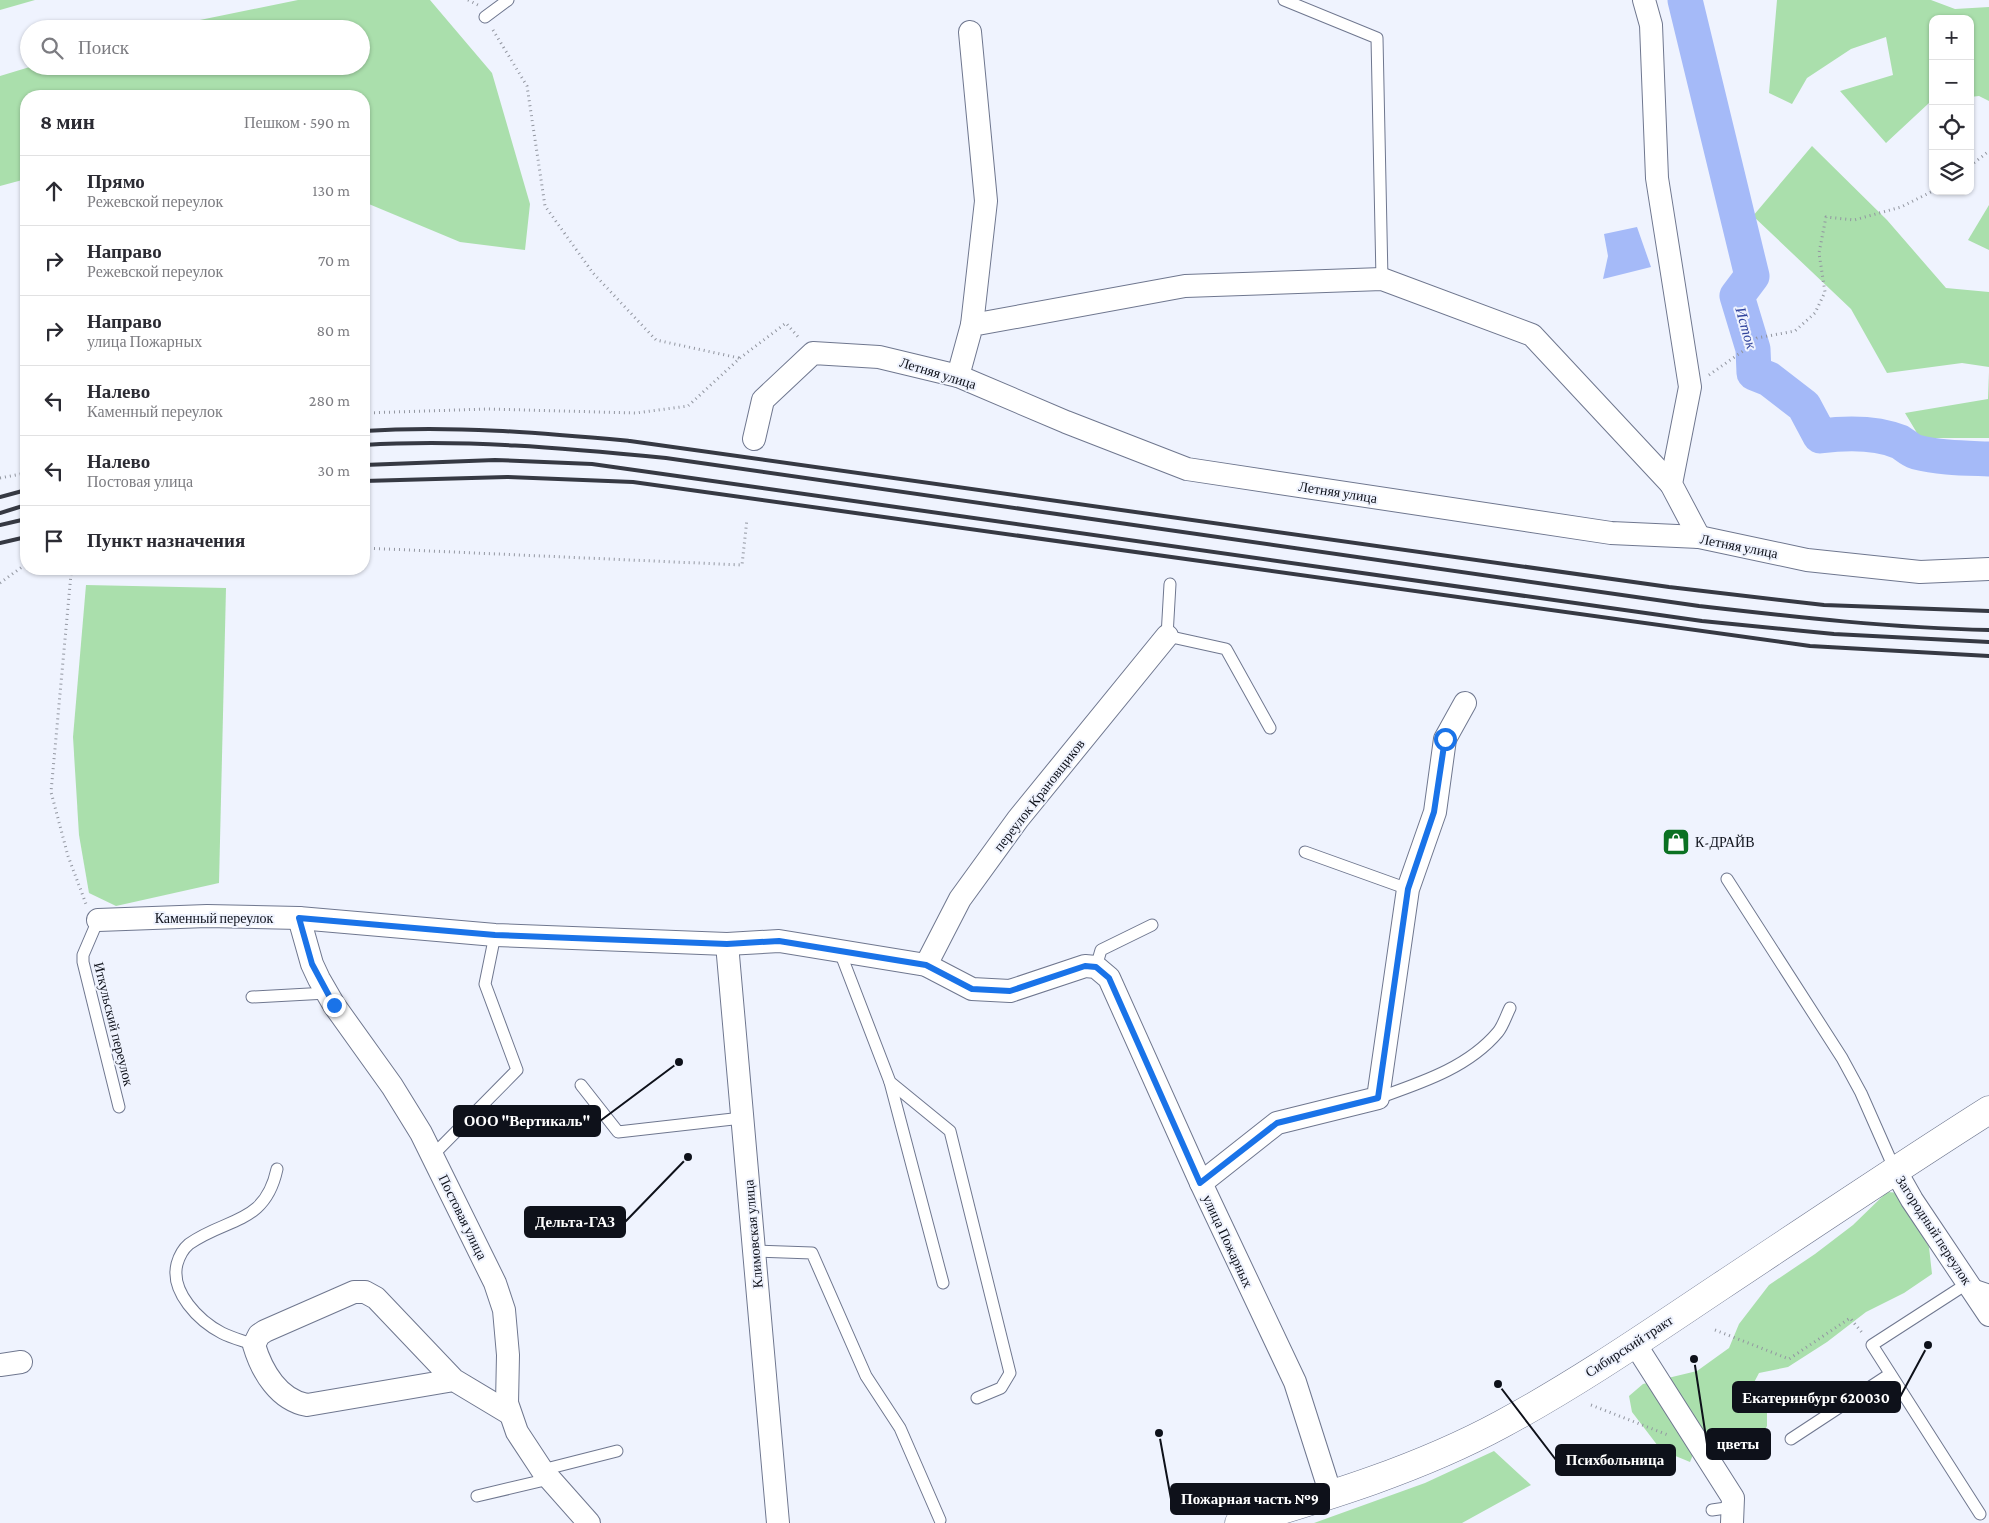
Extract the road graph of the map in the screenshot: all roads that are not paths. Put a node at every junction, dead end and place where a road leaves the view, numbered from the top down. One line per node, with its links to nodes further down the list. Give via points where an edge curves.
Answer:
1 (508, 0): 4 (lane)
2 (1284, 0): 6 (lane, via 1377,38)
3 (1644, 0): 10 (street, via 1651,25 1658,178 1690,388)
4 (485, 17)
5 (970, 32): 7 (street, via 986,201)
6 (1382, 279): 7 (street, via 1185,286); 10 (street, via 1532,335)
7 (972, 325): 8 (street)
8 (958, 376): 9 (street, Летняя улица, via 879,356 813,353 763,400); 11 (street, Летняя улица, via 1187,469 1611,533)
9 (754, 439)
10 (1671, 484): 11 (street)
11 (1699, 537): 12 (street, Летняя улица, via 1808,560 1920,572)
12 (1989, 569)
13 (1170, 584): 14 (lane)
14 (1167, 636): 16 (lane, via 1226,649); 26 (street, переулок Крановщиков, via 1012,827 960,899)
15 (1465, 703): 19 (street, via 1445,739 1434,812)
16 (1270, 728)
17 (1305, 852): 19 (lane)
18 (1726, 879): 39 (lane, via 1842,1058)
19 (1408, 889): 33 (street)
20 (299, 918): 21 (street, Каменный переулок, via 207,916); 23 (street, Каменный переулок); 28 (street, Постовая улица, via 312,964)
21 (98, 920): 34 (lane, Иткульский переулок, via 83,962)
22 (1152, 925): 27 (lane, via 1101,950)
23 (495, 935): 24 (street, Каменный переулок); 37 (lane, via 485,984 517,1070)
24 (727, 944): 25 (street, Каменный переулок, via 779,941); 36 (street, Климовская улица)
25 (840, 952): 26 (street, Каменный переулок); 31 (lane)
26 (926, 965): 27 (street, Каменный переулок, via 972,989 1010,991 1085,966)
27 (1096, 967): 40 (street, улица Пожарных, via 1109,978)
28 (327, 993): 29 (lane); 37 (street, Постовая улица, via 392,1086)
29 (252, 997)
30 (1510, 1008): 33 (lane, via 1498,1032 1468,1058 1429,1080)
31 (890, 1082): 42 (lane); 49 (lane, via 950,1131 1010,1373 1001,1388)
32 (581, 1085): 36 (lane, via 618,1132)
33 (1378, 1098): 40 (street, via 1277,1123)
34 (119, 1107)
35 (1989, 1110): 39 (main road, Сибирский тракт)
36 (742, 1118): 41 (street, Климовская улица)
37 (433, 1155): 50 (street, Постовая улица, via 500,1298 508,1355 506,1390)
38 (277, 1169): 46 (lane, via 273,1186 262,1204 188,1245 176,1270 177,1282 196,1313 222,1333)
39 (1895, 1170): 43 (street, Загородный переулок, via 1912,1200); 45 (main road, Сибирский тракт)
40 (1200, 1183): 55 (street, улица Пожарных, via 1295,1382)
41 (754, 1251): 58 (lane, via 812,1253 866,1376 900,1428); 60 (street, Климовская улица)
42 (943, 1283)
43 (1979, 1286): 44 (street, Загородный переулок); 47 (lane, via 1872,1345)
44 (1989, 1315)
45 (1635, 1344): 55 (main road, Сибирский тракт, via 1501,1425 1420,1463); 56 (street, via 1733,1498)
46 (254, 1345): 48 (street, via 279,1392 291,1401 307,1405); 48 (street, via 258,1335 265,1331 354,1292 365,1292 376,1298)
47 (1890, 1374): 51 (lane); 57 (lane)
48 (454, 1380): 50 (street)
49 (977, 1398)
50 (509, 1413): 53 (street, Постовая улица, via 517,1432)
51 (1791, 1439)
52 (617, 1451): 53 (lane)
53 (546, 1474): 54 (lane); 59 (street, Постовая улица)
54 (477, 1496)
55 (1330, 1496): 61 (main road, Сибирский тракт)
56 (1725, 1513)
57 (1980, 1514)
58 (940, 1520)
59 (589, 1523)
60 (778, 1523)
61 (1239, 1523)

